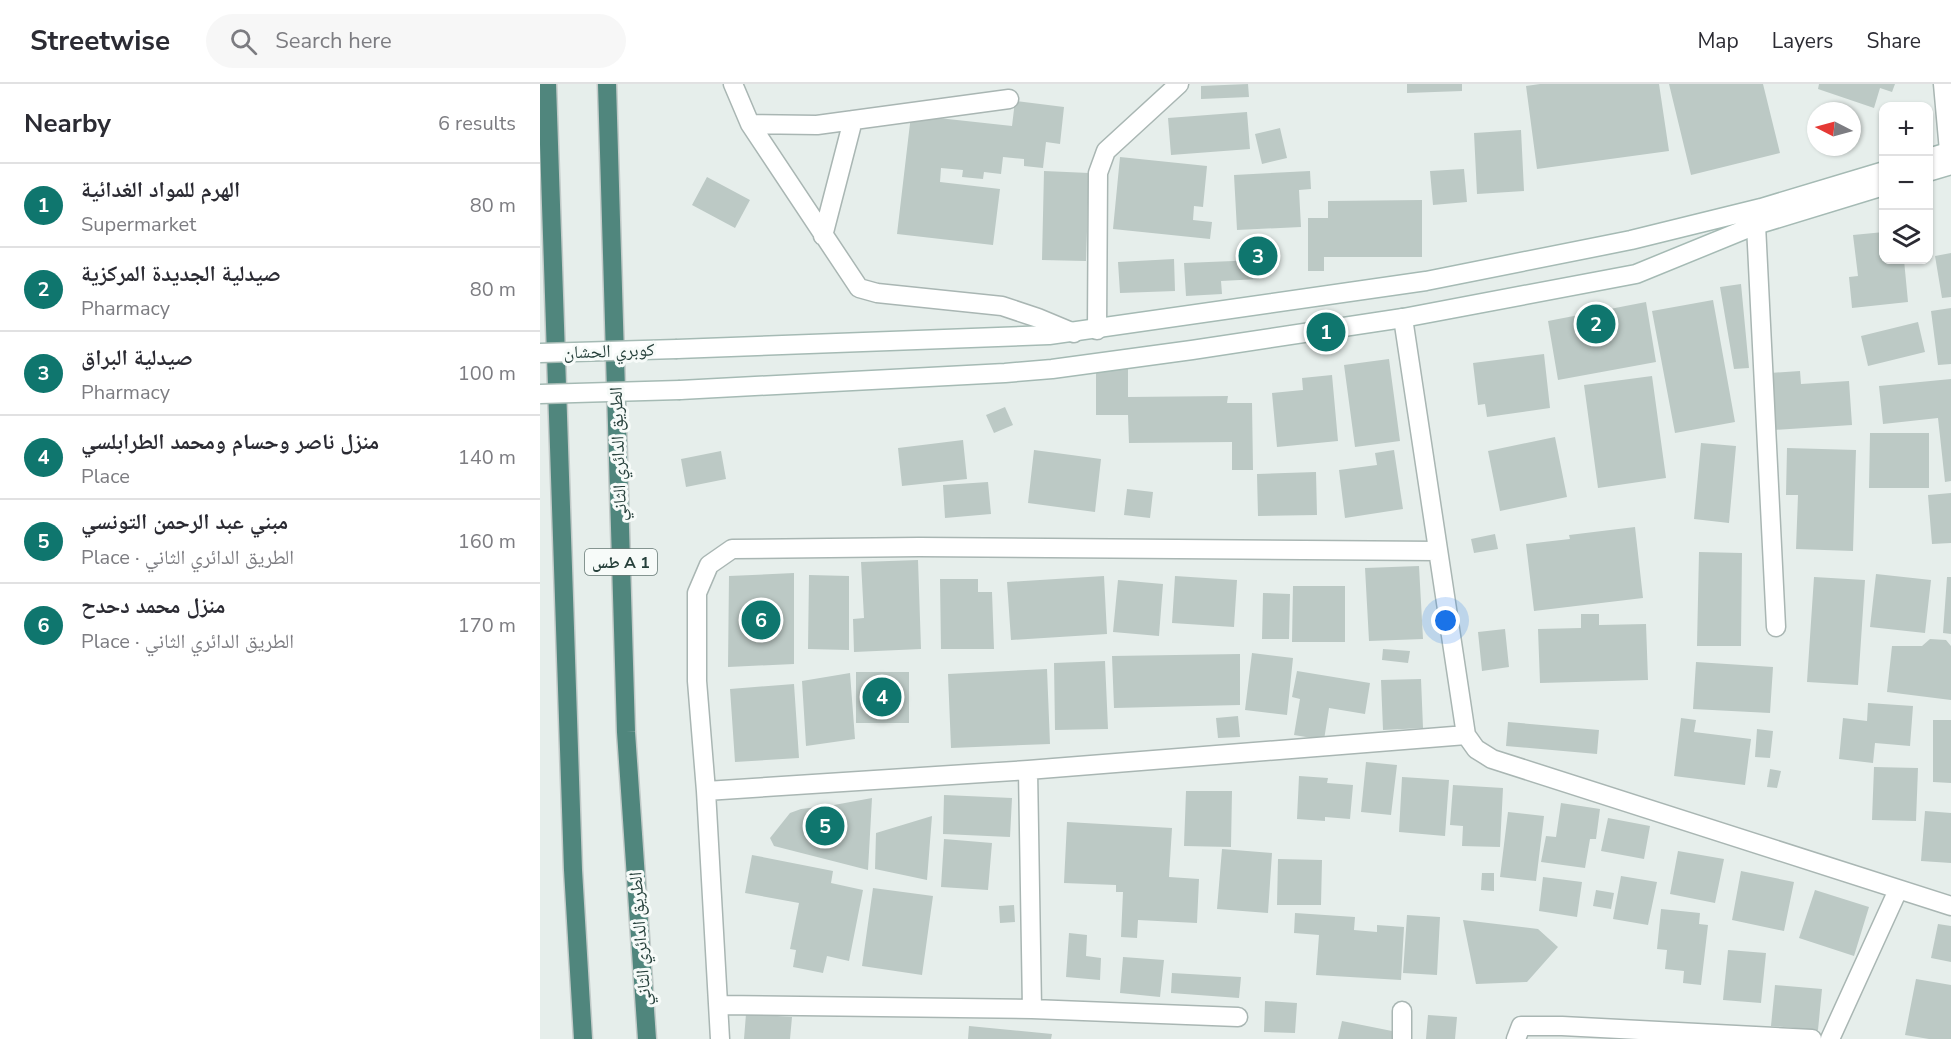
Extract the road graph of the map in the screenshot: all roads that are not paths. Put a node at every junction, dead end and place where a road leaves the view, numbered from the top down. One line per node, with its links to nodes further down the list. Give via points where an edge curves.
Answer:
1 (547, 84): 32 (highway, طس A 1, via 573,870)
2 (607, 84): 33 (highway, الطريق الدائري الثاني / طس A 1, via 626,732)
3 (734, 84): 8 (street)
4 (1179, 84): 17 (street, via 1106,151 1098,173)
5 (1943, 84): 9 (street)
6 (1009, 99): 7 (street)
7 (853, 120): 8 (street, via 817,125); 15 (street)
8 (750, 124): 15 (street)
9 (1950, 156): 10 (street); 11 (street)
10 (1933, 158)
11 (1933, 169)
12 (1879, 173): 14 (street)
13 (1879, 187): 14 (street)
14 (1759, 217): 16 (street, via 1636,274); 17 (street, كوبري الحشان, via 1426,281); 22 (street)
15 (823, 236): 18 (street, via 860,288 1002,306)
16 (1403, 318): 20 (street, bridge, via 1052,369); 21 (street)
17 (1097, 330): 18 (street, كوبري الحشان)
18 (1074, 333): 19 (street, كوبري الحشان, bridge)
19 (540, 353)
20 (540, 394)
21 (1438, 551): 23 (street); 25 (street, via 732,549 709,565 697,593 697,681)
22 (1776, 627)
23 (1466, 735): 24 (street); 26 (street, via 1476,749 1492,759)
24 (1028, 770): 25 (street); 29 (street)
25 (706, 791): 28 (street)
26 (1898, 890): 27 (street); 38 (street)
27 (1951, 906)
28 (719, 1005): 29 (street); 34 (street)
29 (1032, 1009): 31 (street)
30 (1402, 1011): 35 (street)
31 (1238, 1017)
32 (583, 1039)
33 (647, 1039)
34 (720, 1039)
35 (1402, 1039)
36 (1516, 1039): 37 (street, via 1521,1026)
37 (1812, 1039)
38 (1830, 1039)

